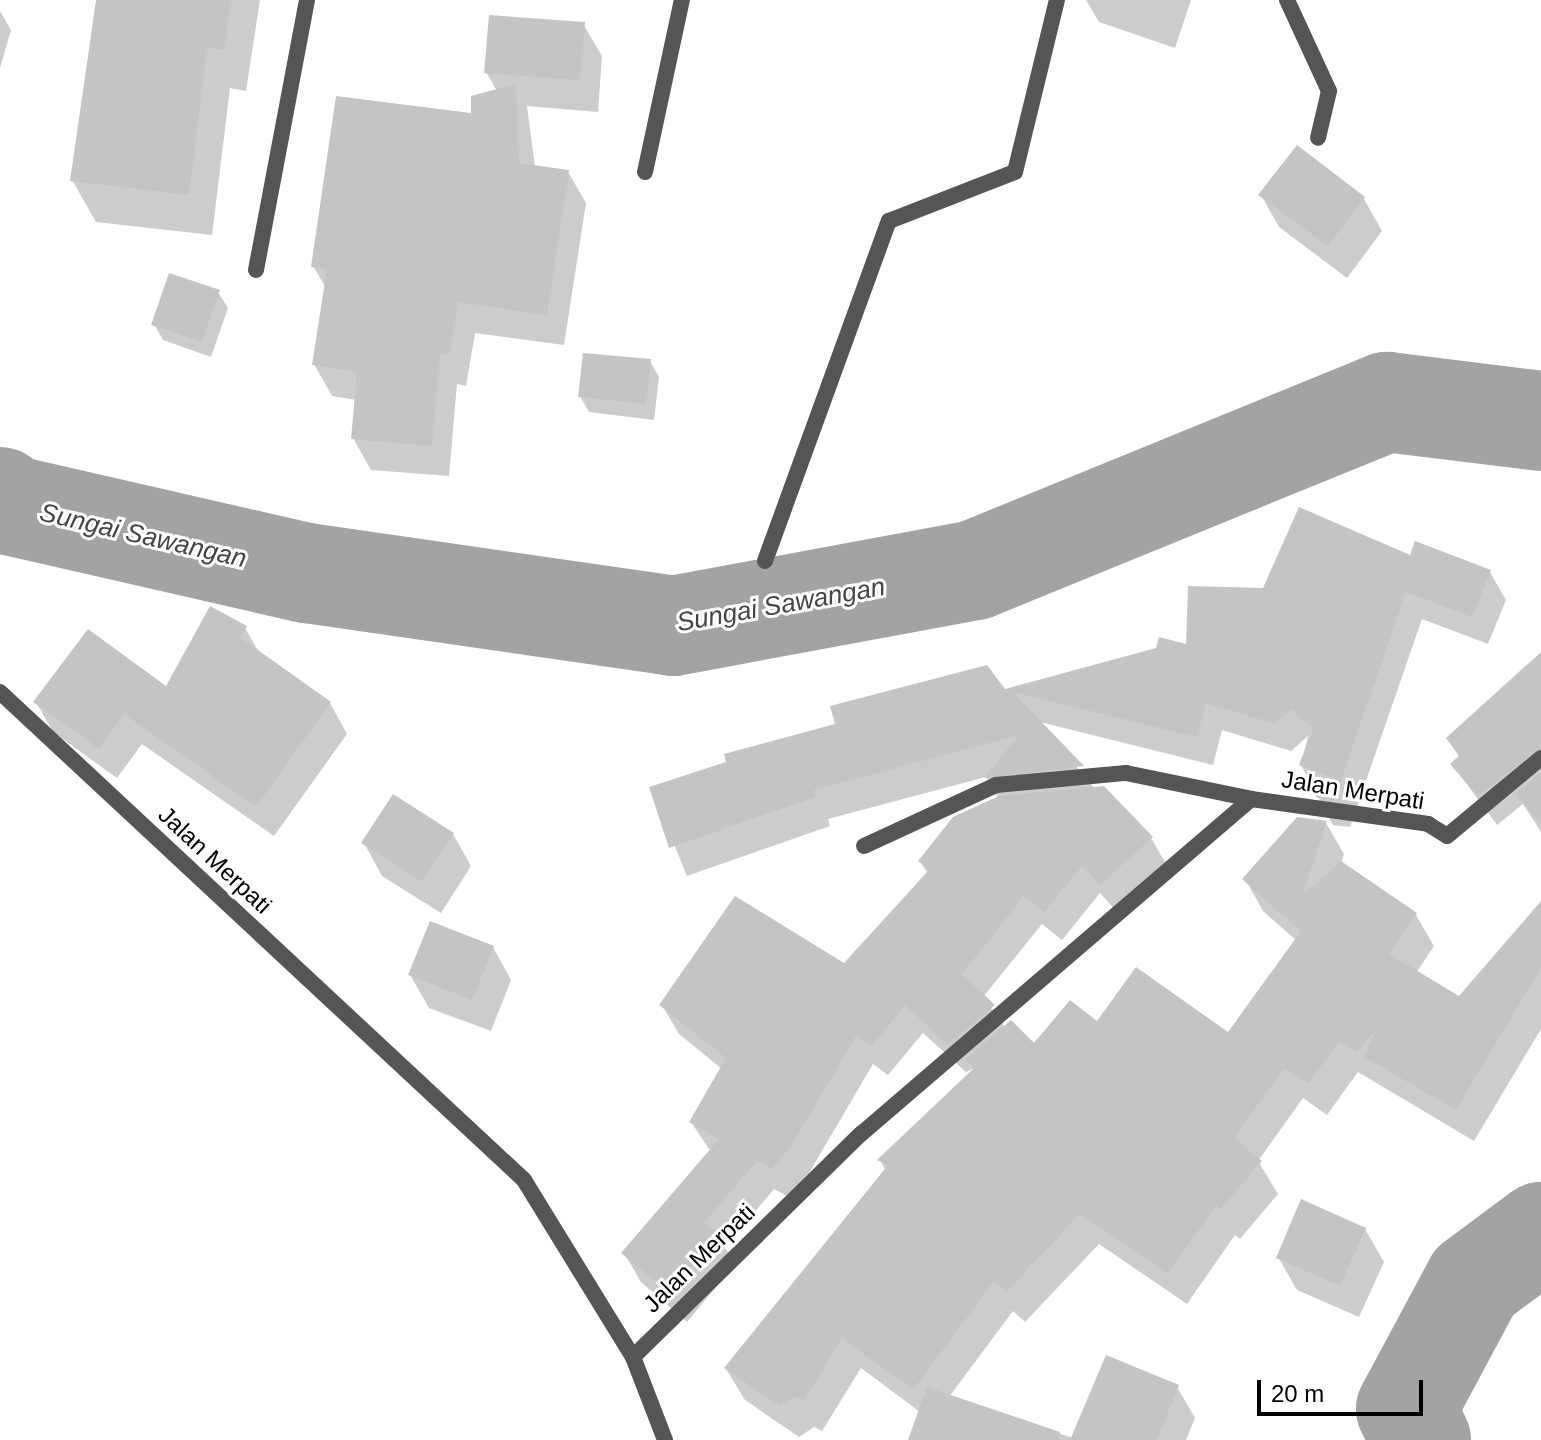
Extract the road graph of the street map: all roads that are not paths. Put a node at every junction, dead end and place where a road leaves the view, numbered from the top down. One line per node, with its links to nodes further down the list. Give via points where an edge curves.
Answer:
1 (307, 0): 7 (street)
2 (682, 0): 6 (street)
3 (1057, 0): 8 (street, via 1015,172 889,221)
4 (1287, 0): 5 (street, via 1329,91)
5 (1318, 138)
6 (645, 172)
7 (256, 270)
8 (765, 561)
9 (0, 692): 13 (street, Jalan Merpati, via 524,1180)
10 (1541, 758): 11 (street, Jalan Merpati, via 1447,836 1428,824)
11 (1251, 799): 12 (street, via 1126,773 996,785); 13 (street, Jalan Merpati, via 861,1134)
12 (864, 846)
13 (633, 1357): 14 (street)
14 (665, 1440)

